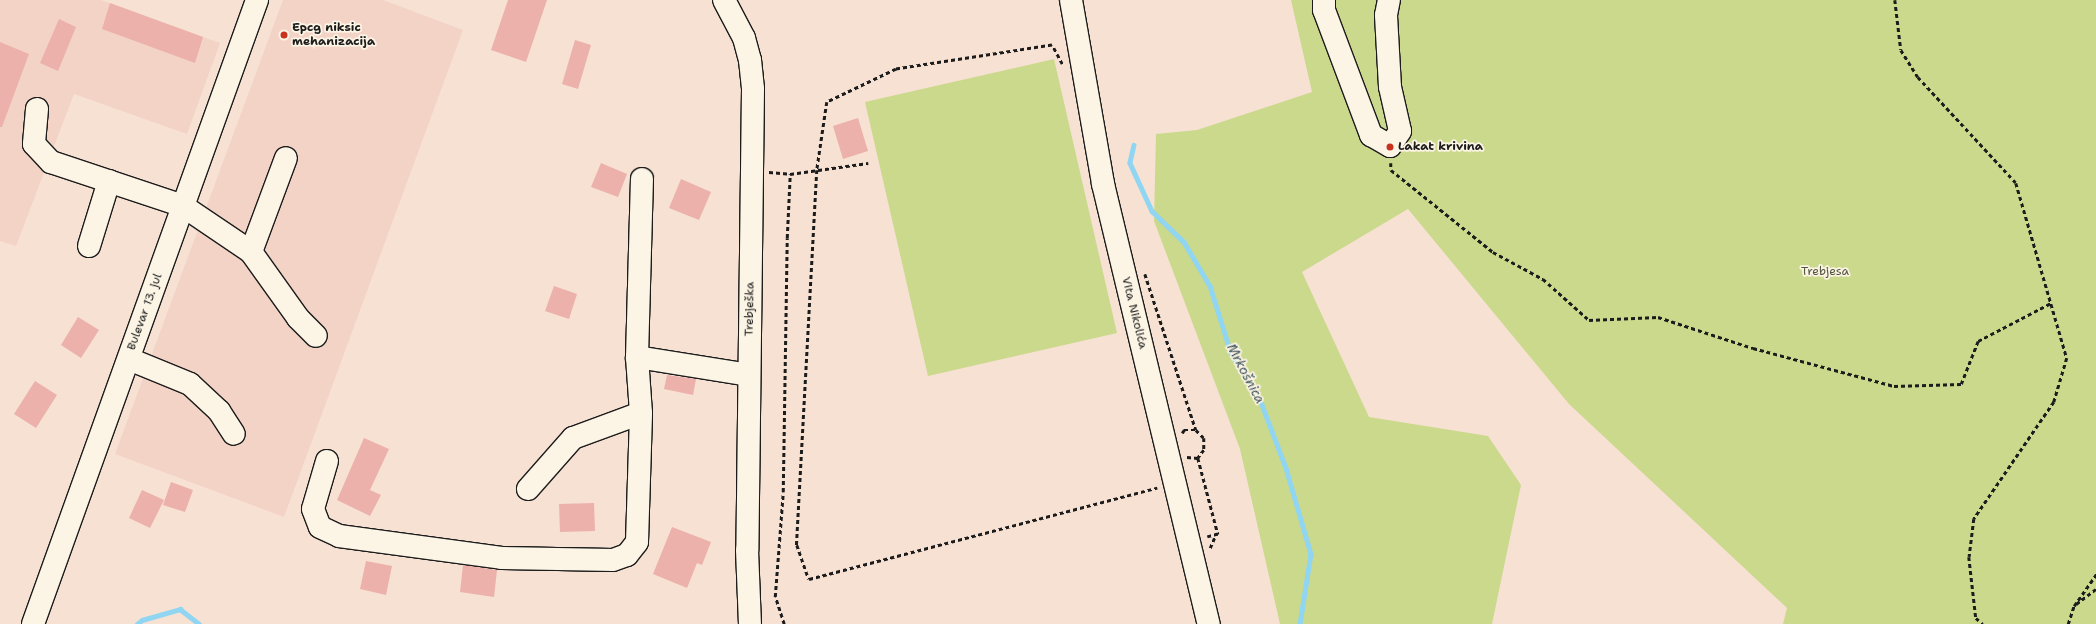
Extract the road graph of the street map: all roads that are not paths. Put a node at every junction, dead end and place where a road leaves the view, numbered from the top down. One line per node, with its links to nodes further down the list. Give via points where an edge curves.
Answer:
1 (257, 0): 10 (street, Bulevar 13. jul)
2 (724, 0): 16 (street, Trebješka, via 744,38 750,60 753,89)
3 (1071, 0): 23 (street, Vita Nikolića, via 1101,175)
4 (1324, 0): 5 (street, via 1324,10 1372,135 1390,146 1400,131 1390,87 1386,15)
5 (1389, 0)
6 (37, 109): 9 (street, via 34,144 51,162)
7 (286, 158): 12 (street)
8 (642, 179): 14 (street)
9 (109, 181): 10 (street); 11 (street)
10 (183, 206): 12 (street); 15 (street, Bulevar 13. jul)
11 (89, 246)
12 (251, 252): 13 (street, via 298,318)
13 (316, 336)
14 (637, 357): 16 (street); 17 (street)
15 (129, 358): 18 (street, via 190,384 219,411); 21 (street, Bulevar 13. jul)
16 (749, 375): 22 (street, Trebješka, via 747,550)
17 (641, 413): 19 (street, via 637,542 628,555 613,560 502,558 339,536 320,527 312,509); 20 (street, via 573,438)
18 (234, 434)
19 (327, 461)
20 (528, 489)
21 (33, 624)
22 (750, 624)
23 (1209, 624)

